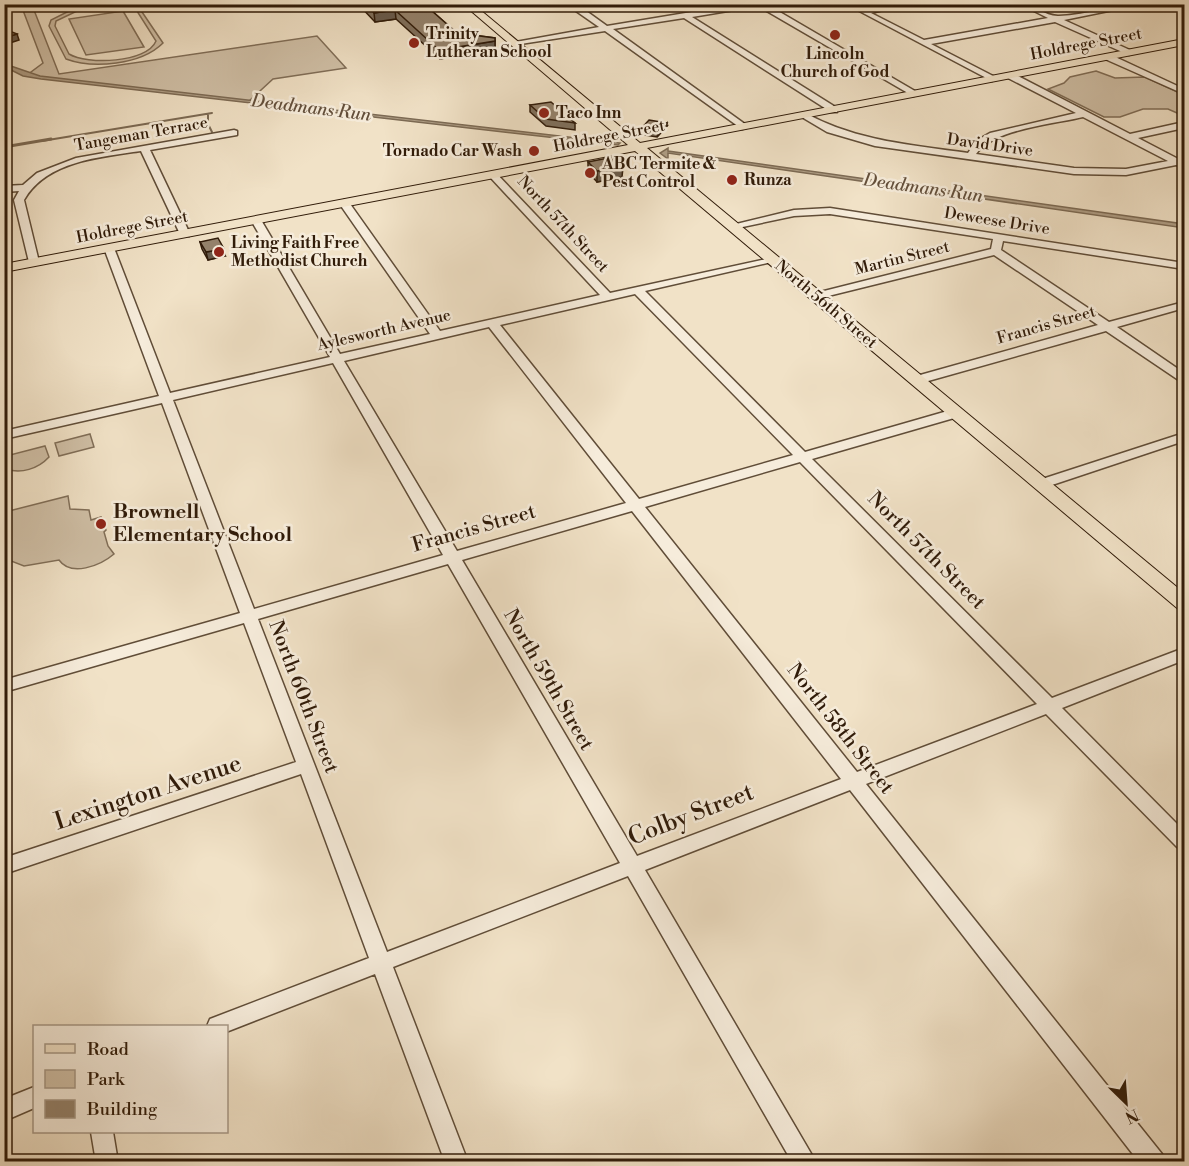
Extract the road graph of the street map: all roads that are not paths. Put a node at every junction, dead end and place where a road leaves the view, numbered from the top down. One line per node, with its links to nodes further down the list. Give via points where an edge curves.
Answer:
1 (467, 4): 15 (main road, North 56th Street)
2 (578, 4): 13 (street, via 579,9)
3 (720, 4): 9 (street)
4 (759, 4): 9 (street); 22 (street)
5 (849, 4): 10 (street)
6 (905, 4): 10 (street)
7 (1023, 4): 12 (street)
8 (1140, 4): 12 (street)
9 (728, 9): 11 (street)
10 (863, 12): 16 (street)
11 (686, 16): 13 (street); 23 (street)
12 (1056, 20): 16 (street); 17 (street)
13 (607, 28): 15 (street); 27 (street)
14 (1185, 42): 17 (main road, Holdrege Street)
15 (514, 43): 31 (main road, North 56th Street)
16 (923, 43): 20 (street)
17 (1129, 52): 18 (main road, Holdrege Street)
18 (1108, 57): 19 (main road, Holdrege Street); 21 (street)
19 (1011, 76): 20 (main road, Holdrege Street); 24 (street)
20 (992, 79): 22 (main road, Holdrege Street)
21 (1185, 92)
22 (916, 94): 23 (main road, Holdrege Street)
23 (834, 110): 25 (main road, Holdrege Street)
24 (1085, 114): 29 (street); 32 (street, via 993,135 979,143)
25 (804, 116): 27 (main road, Holdrege Street); 32 (street, David Drive, via 864,141)
26 (1185, 125): 29 (street)
27 (745, 127): 31 (main road, Holdrege Street)
28 (234, 133): 30 (street, Tangeman Terrace)
29 (1130, 137): 33 (street)
30 (144, 148): 36 (street, Tangeman Terrace, via 69,163 45,173); 40 (street)
31 (639, 148): 34 (main road, Holdrege Street); 39 (main road, North 56th Street)
32 (970, 157): 33 (street, David Drive, via 1099,173)
33 (1181, 164)
34 (493, 175): 37 (main road, Holdrege Street); 50 (street, North 57th Street)
35 (4, 189): 36 (street)
36 (25, 189): 45 (street, via 19,206)
37 (344, 203): 38 (main road, Holdrege Street); 54 (street)
38 (256, 220): 40 (main road, Holdrege Street); 55 (street, North 59th Street)
39 (733, 226): 41 (street, Deweese Drive, via 800,212 830,211); 44 (main road, North 56th Street)
40 (185, 234): 42 (main road, Holdrege Street)
41 (999, 236): 43 (street); 46 (street, Deweese Drive)
42 (109, 248): 45 (main road, Holdrege Street); 58 (street, North 60th Street)
43 (996, 251): 49 (street, Martin Street); 53 (street)
44 (772, 259): 48 (street, Aylesworth Avenue); 49 (main road, North 56th Street)
45 (34, 262): 47 (main road, Holdrege Street)
46 (1185, 266)
47 (4, 268)
48 (637, 290): 50 (street, Aylesworth Avenue); 62 (street, North 57th Street)
49 (816, 296): 57 (main road, North 56th Street)
50 (607, 297): 52 (street, Aylesworth Avenue)
51 (1185, 305): 53 (street, Francis Street)
52 (492, 323): 54 (street, Aylesworth Avenue); 64 (street, North 58th Street)
53 (1108, 327): 56 (street); 57 (street, Francis Street)
54 (437, 335): 55 (street, Aylesworth Avenue)
55 (336, 358): 58 (street, Aylesworth Avenue); 65 (street, North 59th Street)
56 (1185, 378)
57 (917, 380): 59 (main road, North 56th Street)
58 (166, 397): 60 (street, Aylesworth Avenue); 67 (street, North 60th Street)
59 (956, 412): 62 (street, Francis Street); 63 (main road, North 56th Street)
60 (4, 435)
61 (1185, 437): 63 (street)
62 (803, 457): 64 (street, Francis Street); 70 (street, North 57th Street)
63 (1041, 484): 66 (main road, North 56th Street)
64 (636, 505): 65 (street, Francis Street); 72 (street, North 58th Street)
65 (452, 557): 67 (street, Francis Street); 75 (street, North 59th Street)
66 (1185, 603)
67 (249, 615): 69 (street, Francis Street); 71 (street, North 60th Street)
68 (1185, 654): 70 (street, Colby Street)
69 (4, 686)
70 (1050, 706): 72 (street, Colby Street); 73 (street, North 57th Street)
71 (307, 765): 74 (street, Lexington Avenue); 76 (street, North 60th Street)
72 (854, 781): 75 (street, Colby Street); 84 (street, North 58th Street)
73 (1185, 842)
74 (4, 866)
75 (633, 867): 76 (street, Colby Street); 83 (street, North 59th Street)
76 (382, 963): 77 (street, Colby Street); 82 (street, North 60th Street)
77 (220, 1025)
78 (33, 1098): 79 (street)
79 (4, 1110)
80 (102, 1133): 81 (street)
81 (108, 1161)
82 (457, 1161)
83 (805, 1161)
84 (1154, 1161)

